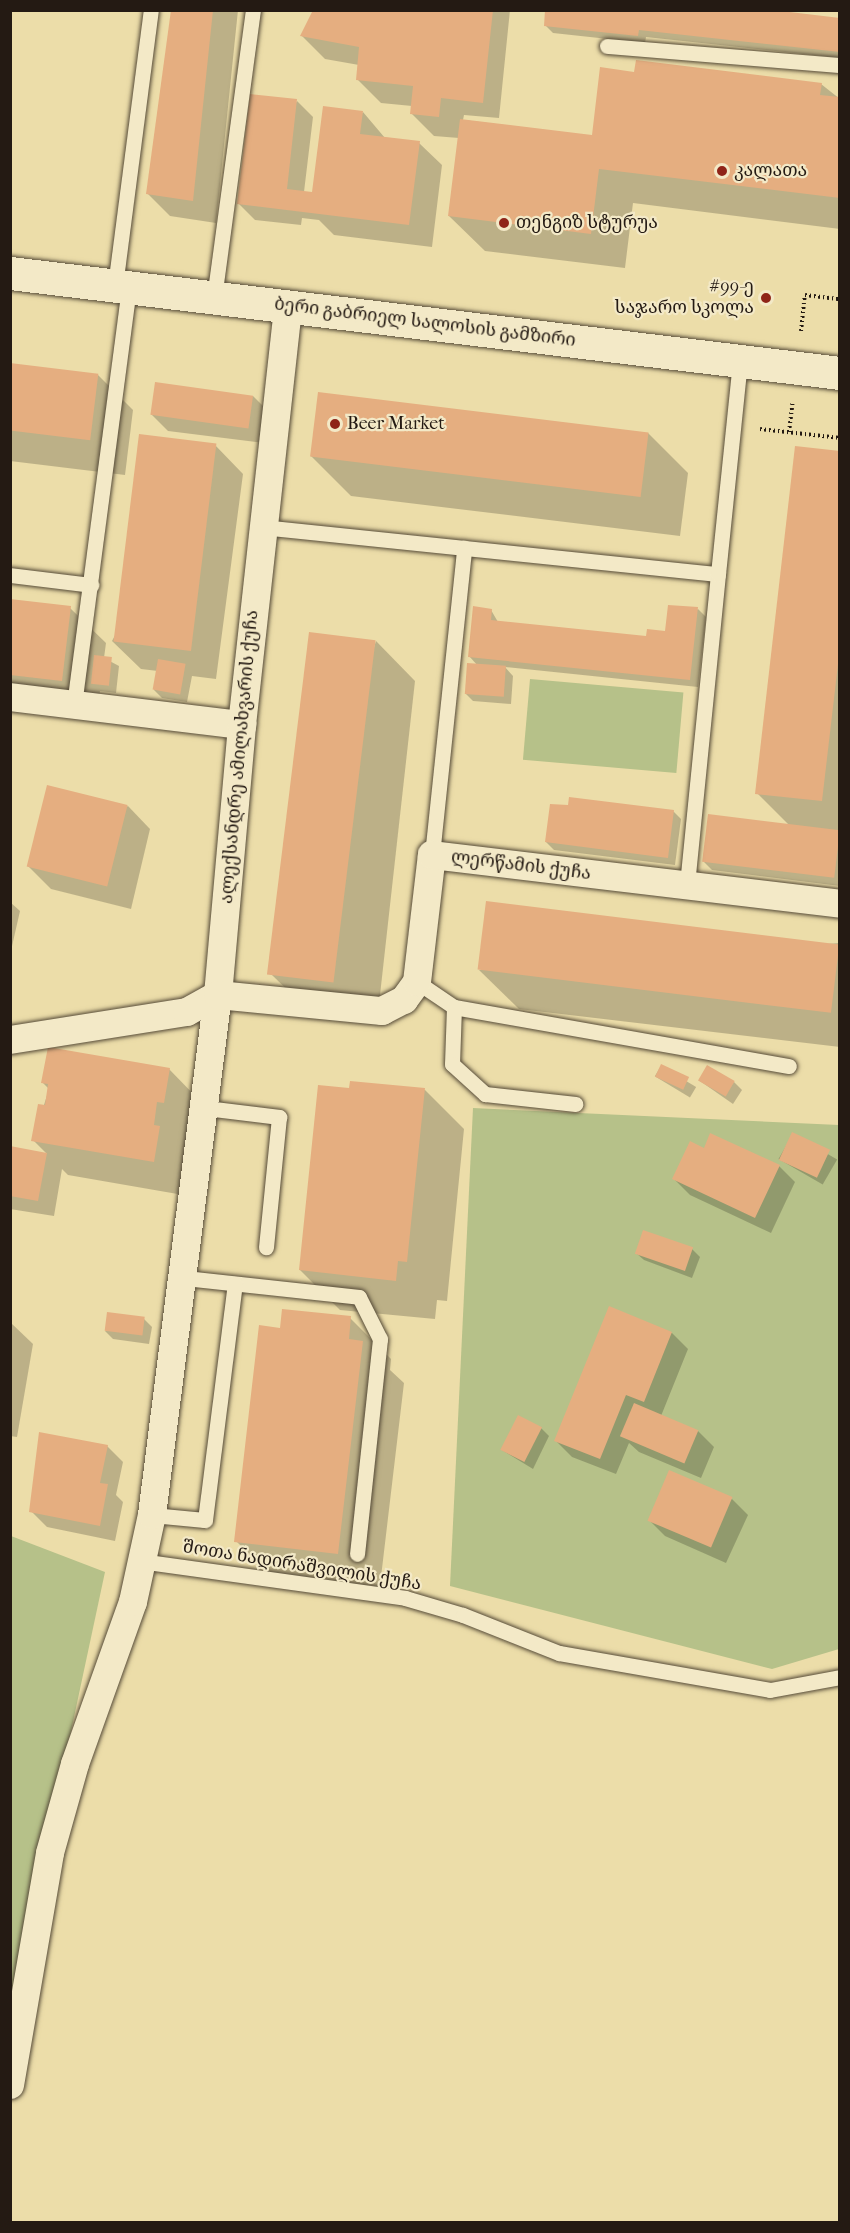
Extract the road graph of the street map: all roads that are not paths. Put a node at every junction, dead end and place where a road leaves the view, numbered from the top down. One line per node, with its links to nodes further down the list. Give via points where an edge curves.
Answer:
1 (151, 10): 6 (lane)
2 (253, 10): 7 (lane)
3 (607, 46): 4 (lane)
4 (840, 65)
5 (10, 273): 6 (main road, ბერი გაბრიელ სალოსის გამზირი)
6 (122, 287): 7 (main road, ბერი გაბრიელ სალოსის გამზირი); 15 (lane)
7 (214, 298): 8 (main road, ბერი გაბრიელ სალოსის გამზირი)
8 (288, 307): 9 (main road, ბერი გაბრიელ სალოსის გამზირი); 11 (street, ალექსანდრე ამილახვარის ქუჩა)
9 (740, 361): 10 (main road, ბერი გაბრიელ სალოსის გამზირი); 13 (lane)
10 (840, 373)
11 (262, 527): 12 (lane); 18 (street, ალექსანდრე ამილახვარის ქუჩა)
12 (464, 548): 13 (lane); 19 (lane)
13 (718, 574): 20 (lane)
14 (10, 575): 15 (lane)
15 (91, 585): 17 (lane)
16 (10, 697): 17 (street)
17 (74, 705): 18 (street)
18 (242, 725): 23 (street, ალექსანდრე ამილახვარის ქუჩა)
19 (432, 855): 20 (street, ლერწამის ქუჩა); 22 (street, ლერწამის ქუჩა)
20 (687, 886): 21 (street, ლერწამის ქუჩა)
21 (840, 904)
22 (417, 982): 23 (street, via 404,1000 382,1011); 24 (lane)
23 (218, 995): 25 (street, via 188,1012); 28 (street, ალექსანდრე ამილახვარის ქუჩა)
24 (454, 1007): 26 (lane); 27 (lane, via 452,1064 485,1094)
25 (10, 1040)
26 (789, 1066)
27 (575, 1104)
28 (206, 1108): 29 (lane, via 279,1117); 30 (street, ალექსანდრე ამილახვარის ქუჩა)
29 (266, 1247)
30 (185, 1278): 31 (lane); 32 (street, ალექსანდრე ამილახვარის ქუჩა)
31 (235, 1284): 32 (lane, via 205,1520); 33 (lane, via 359,1298 380,1340)
32 (152, 1515): 34 (street, ალექსანდრე ამილახვარის ქუჩა)
33 (357, 1554)
34 (141, 1561): 35 (lane, შოთა ნადირაშვილის ქუჩა, via 405,1598 463,1615 559,1653 770,1690); 36 (street, ალექსანდრე ამილახვარის ქუჩა, via 133,1602 75,1764 50,1853)
35 (840, 1677)
36 (10, 2085)

